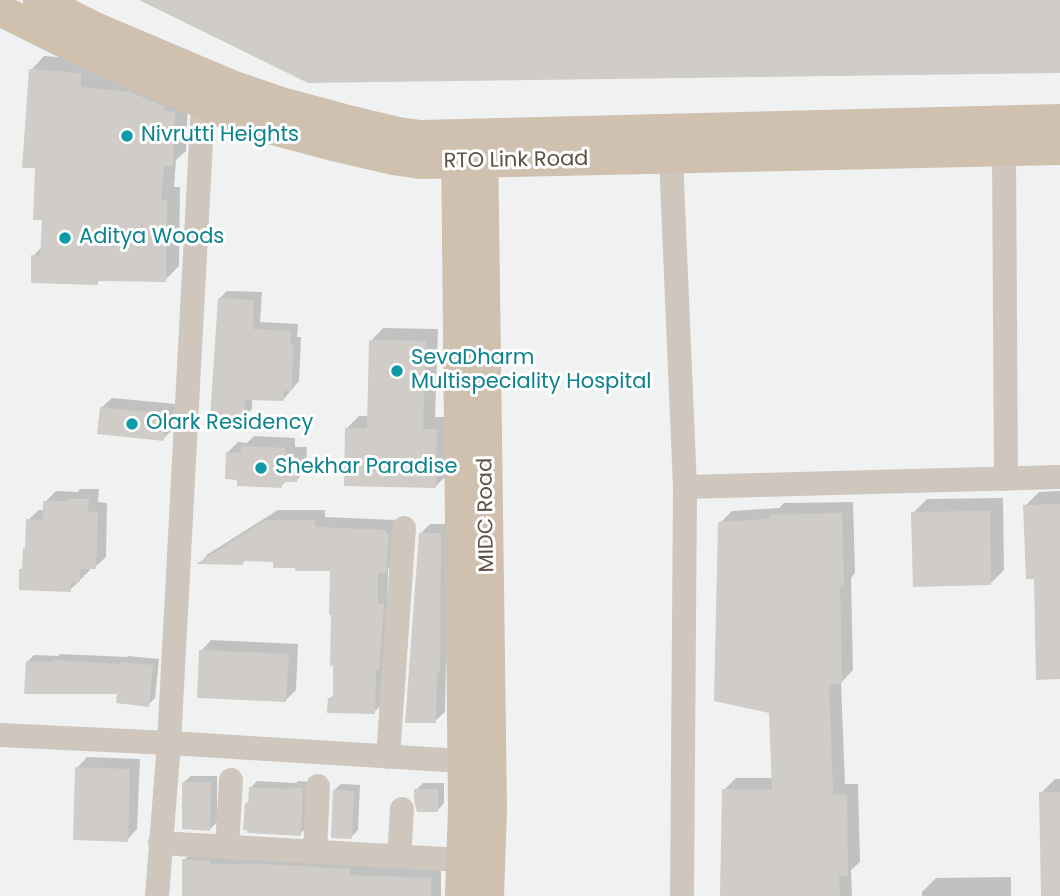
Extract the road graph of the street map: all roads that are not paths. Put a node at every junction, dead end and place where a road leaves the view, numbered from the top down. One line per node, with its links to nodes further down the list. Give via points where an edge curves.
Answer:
1 (39, 0): 5 (main road, RTO Link Road, via 234,87 281,103)
2 (0, 10): 3 (main road, RTO Link Road)
3 (203, 104): 5 (main road, RTO Link Road, via 273,129 382,157 420,163); 14 (street)
4 (1060, 120): 5 (main road, RTO Link Road)
5 (470, 149): 8 (main road, RTO Link Road); 16 (main road, MIDC Road)
6 (1060, 149): 7 (main road, RTO Link Road)
7 (1004, 150): 8 (main road, RTO Link Road); 10 (street)
8 (671, 158): 11 (street)
9 (1060, 477): 10 (street)
10 (1006, 478): 11 (street)
11 (685, 487): 28 (street)
12 (404, 528): 15 (street)
13 (0, 735): 14 (street)
14 (169, 743): 15 (street); 20 (street)
15 (388, 757): 16 (street)
16 (477, 762): 24 (main road, MIDC Road); 27 (main road, MIDC Road, via 491,809)
17 (230, 780): 21 (street)
18 (318, 786): 22 (street)
19 (402, 809): 23 (street)
20 (160, 843): 21 (street); 25 (street)
21 (227, 847): 22 (street)
22 (315, 852): 23 (street)
23 (399, 857): 24 (street)
24 (462, 860): 26 (main road, MIDC Road)
25 (157, 896)
26 (461, 896)
27 (488, 896)
28 (681, 896)

